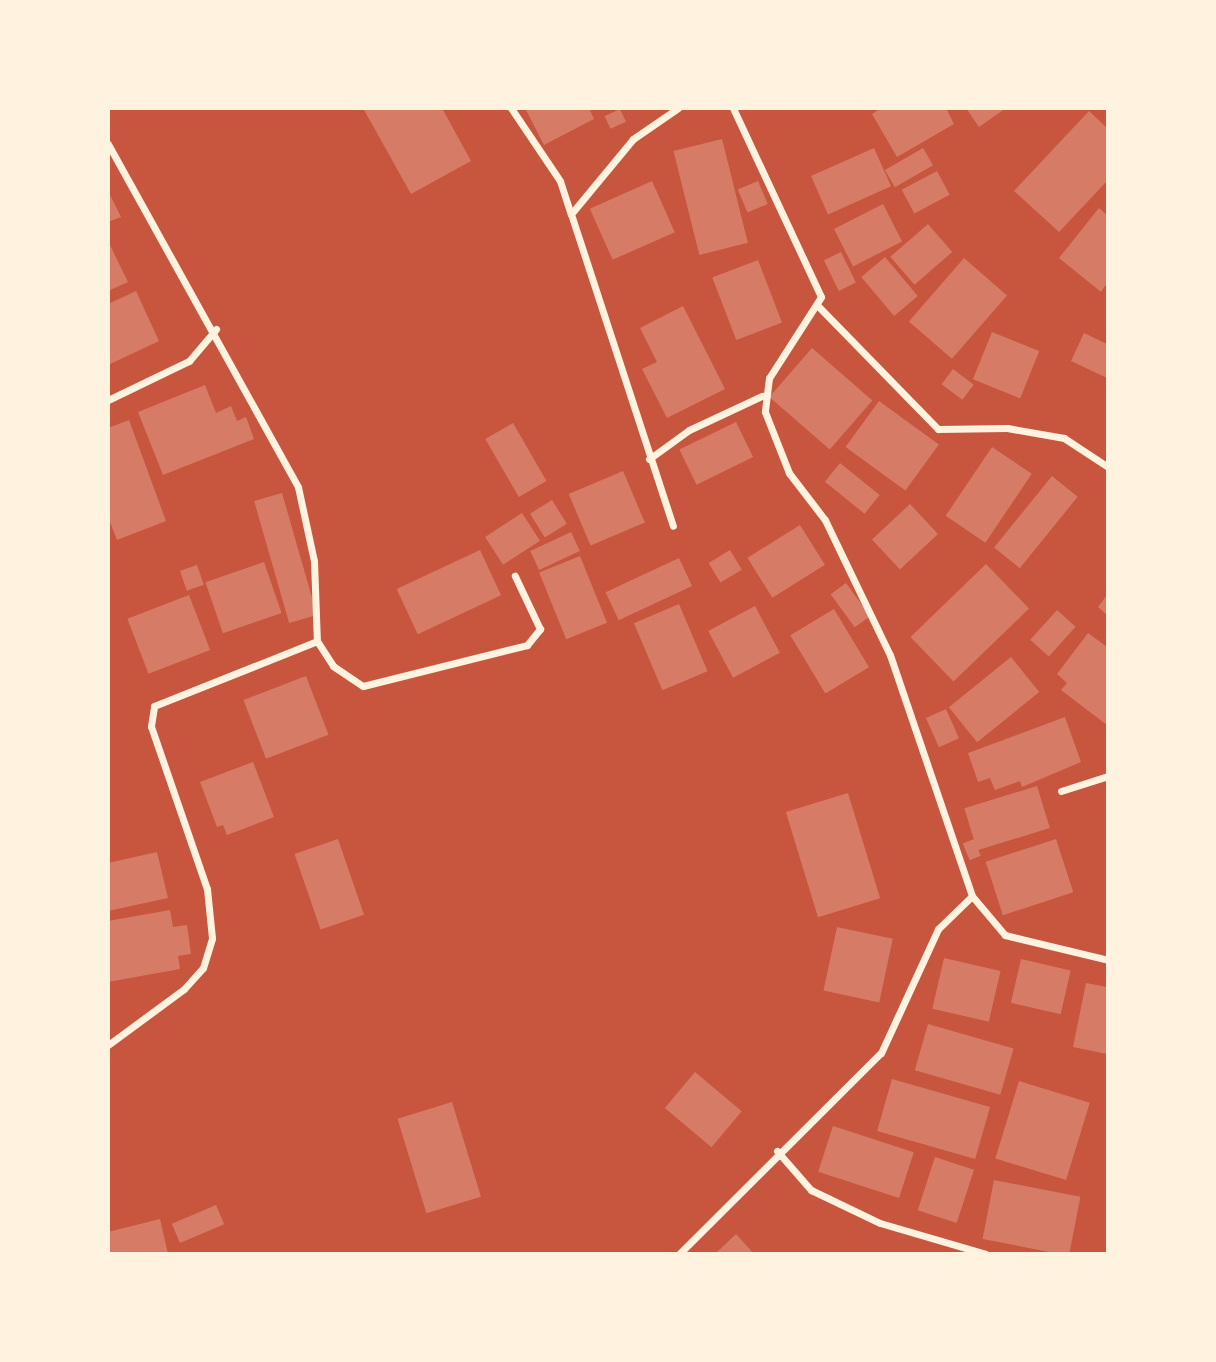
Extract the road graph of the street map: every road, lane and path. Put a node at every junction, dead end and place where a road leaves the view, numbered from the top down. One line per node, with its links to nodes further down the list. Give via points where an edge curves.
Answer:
1 (511, 108): 5 (street, via 559,181)
2 (678, 108): 5 (street, via 633,139)
3 (733, 108): 6 (street, via 820,284)
4 (108, 144): 7 (street)
5 (571, 214): 10 (street, via 607,309)
6 (818, 306): 8 (street); 11 (street, via 938,429 1007,428 1064,438)
7 (216, 329): 9 (street, via 189,361); 14 (street, via 298,487 314,561)
8 (762, 396): 10 (street, via 689,430); 17 (street, via 789,472 825,520 890,655)
9 (108, 400)
10 (649, 460): 12 (street)
11 (1108, 467)
12 (673, 526)
13 (515, 576): 14 (street, via 540,629 527,645 363,686 333,666)
14 (317, 642): 19 (street, via 154,706 151,726 207,889 212,937 203,968 184,989)
15 (1108, 776): 16 (street)
16 (1061, 791)
17 (972, 896): 18 (street, via 1005,935); 20 (street, via 938,929 881,1053)
18 (1108, 960)
19 (108, 1045)
20 (777, 1151): 21 (street); 22 (street, via 811,1191 880,1223)
21 (679, 1254)
22 (986, 1254)

